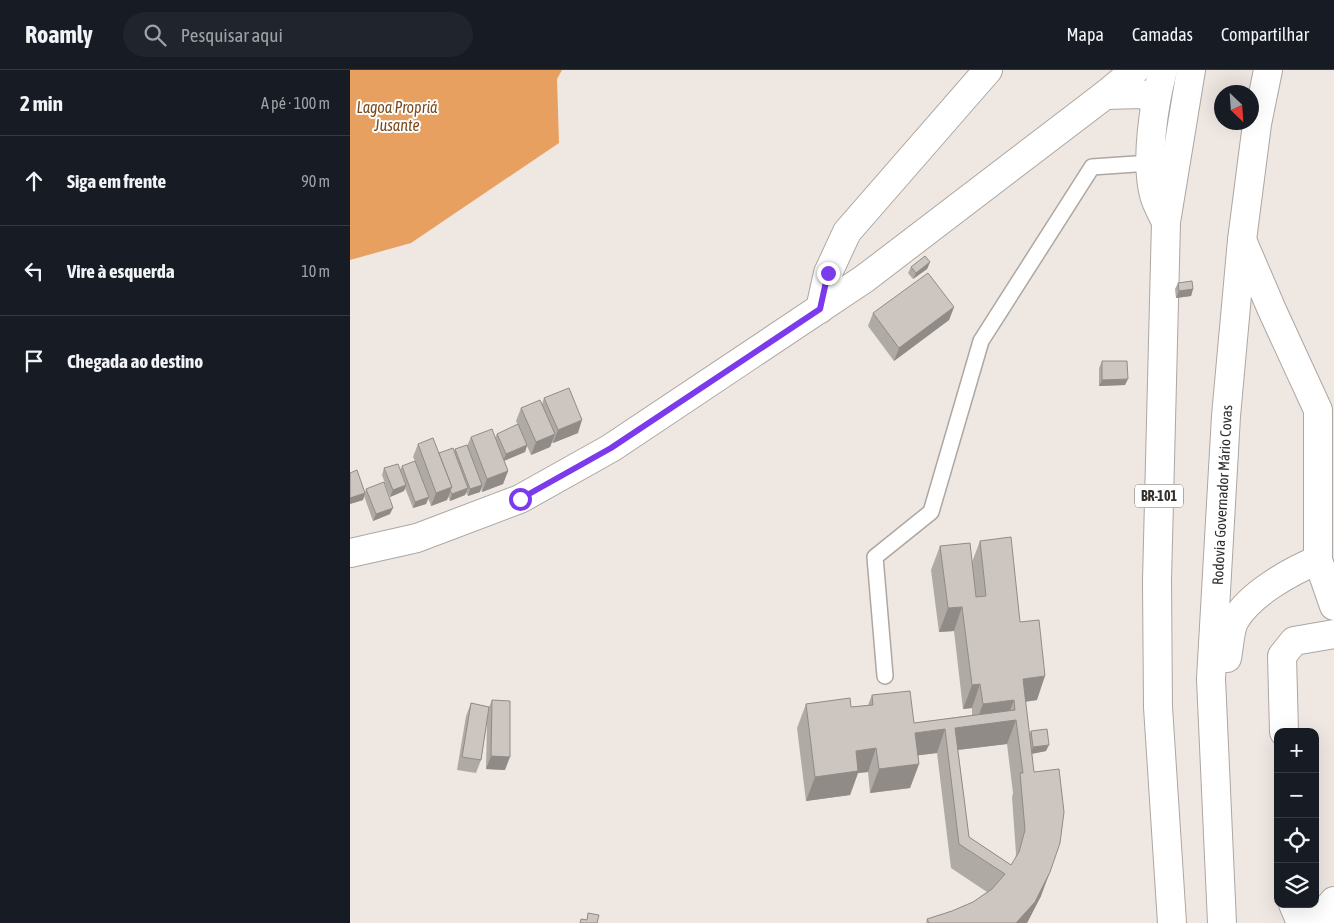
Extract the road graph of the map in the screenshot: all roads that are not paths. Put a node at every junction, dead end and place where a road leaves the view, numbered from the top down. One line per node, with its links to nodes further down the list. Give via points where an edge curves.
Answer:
1 (988, 70): 11 (main road, via 847,232 828,273)
2 (1135, 70): 6 (main road)
3 (1163, 70): 7 (main road)
4 (1191, 70): 9 (main road, BR-101)
5 (1268, 70): 10 (main road, Rodovia Governador Mário Covas, via 1257,124)
6 (1105, 96): 7 (main road, via 1141,94); 11 (main road)
7 (1156, 100): 8 (main road)
8 (1150, 163): 9 (main road, via 1154,195); 17 (lane, via 1092,168 981,341 931,512 875,557)
9 (1166, 222): 22 (main road, BR-101, via 1156,581 1158,707)
10 (1242, 240): 12 (main road, via 1272,310); 18 (main road, Rodovia Governador Mário Covas, via 1226,416)
11 (820, 309): 13 (main road, via 611,448 520,499 417,538)
12 (1329, 412): 14 (main road)
13 (350, 553)
14 (1318, 560): 15 (main road); 18 (main road, via 1279,579 1248,605 1234,621 1227,659)
15 (1334, 606)
16 (1334, 634): 19 (main road, via 1294,641 1282,656)
17 (884, 676)
18 (1212, 679): 23 (main road, Rodovia Governador Mário Covas)
19 (1284, 728)
20 (1334, 901): 25 (main road)
21 (1294, 908): 24 (main road)
22 (1172, 923)
23 (1222, 923)
24 (1301, 923)
25 (1315, 923)

